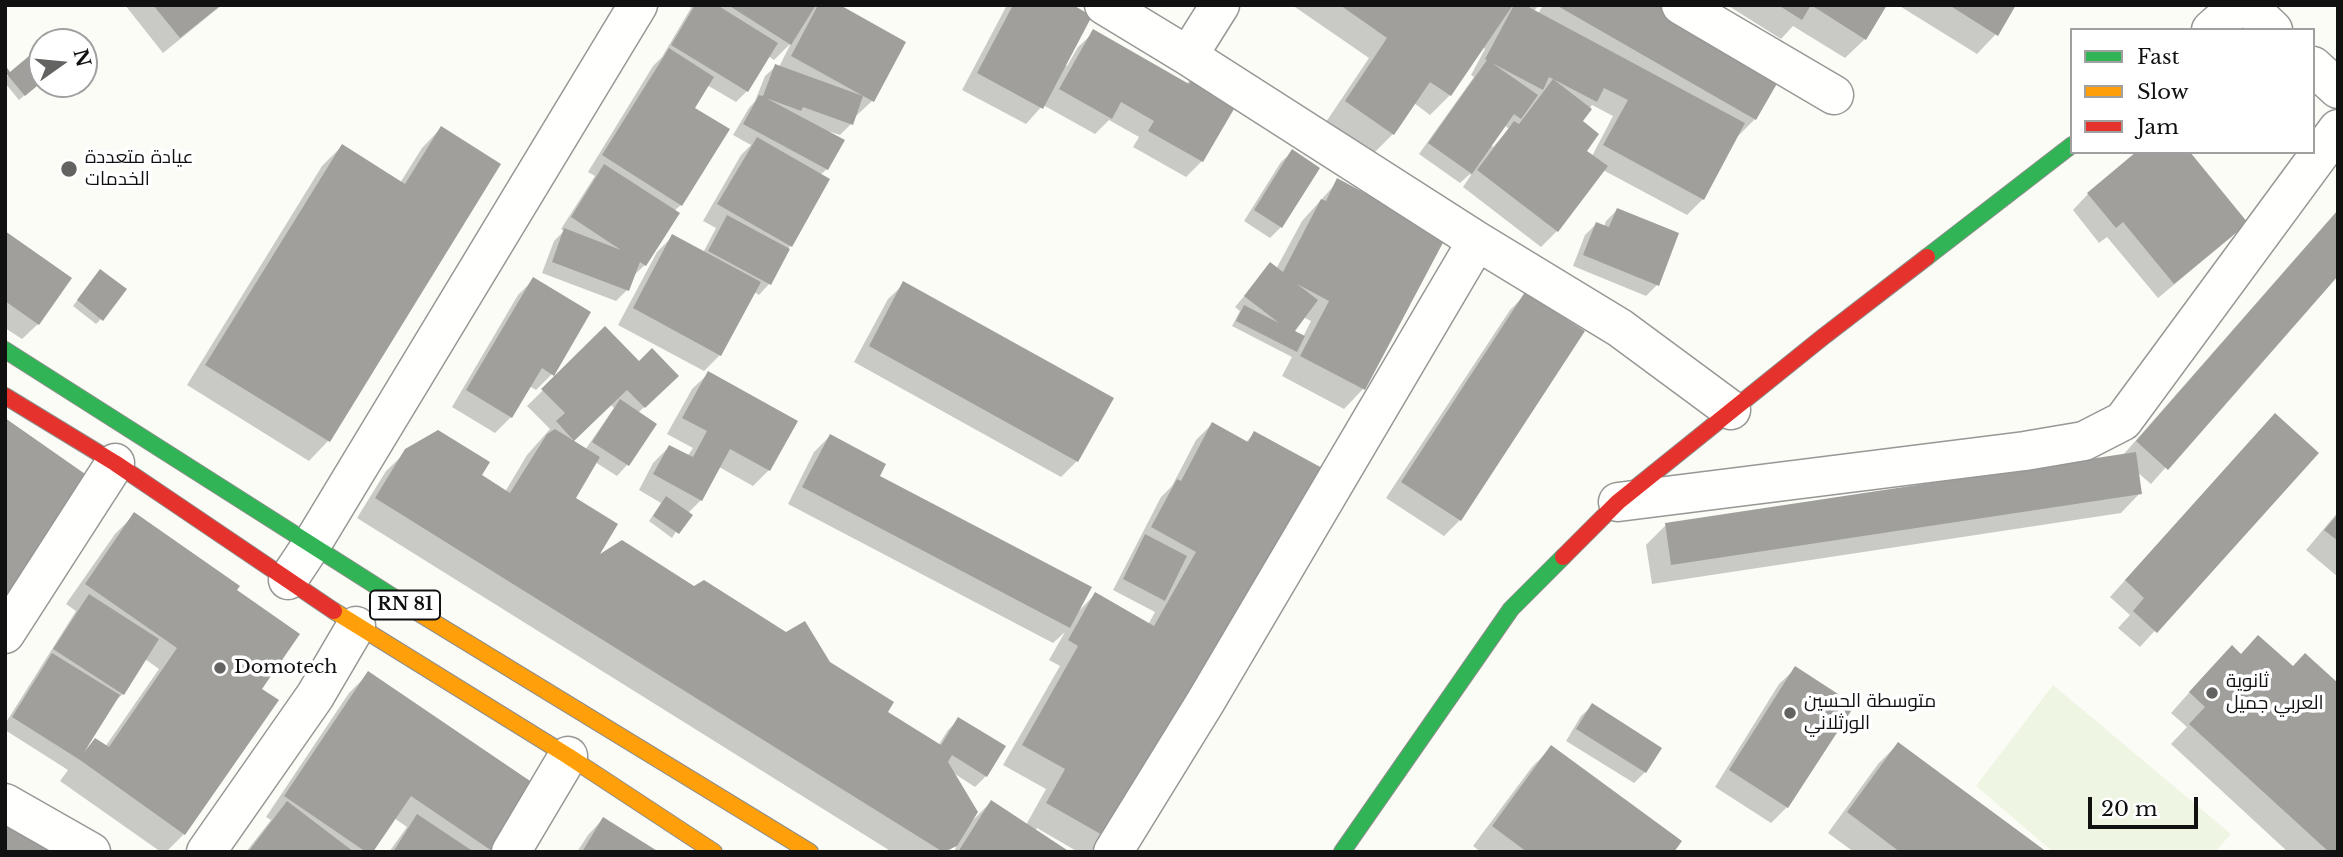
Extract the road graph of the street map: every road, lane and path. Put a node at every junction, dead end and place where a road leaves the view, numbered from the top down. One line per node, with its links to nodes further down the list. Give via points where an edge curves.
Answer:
1 (638, 5): 21 (street)
2 (1104, 5): 9 (street)
3 (1220, 5): 9 (street)
4 (1682, 5): 12 (street)
5 (2239, 5): 7 (street)
6 (2247, 5): 8 (street)
7 (2213, 28)
8 (2271, 28)
9 (1188, 56): 15 (street)
10 (2315, 68): 11 (street)
11 (2338, 89)
12 (1834, 95)
13 (2338, 129): 20 (street, via 2123,421 2084,441 2025,451)
14 (2070, 147): 18 (main road)
15 (1478, 241): 18 (street, via 1620,328); 32 (street)
16 (5, 349): 21 (main road, RN 81)
17 (5, 396): 19 (main road)
18 (1731, 410): 20 (main road)
19 (115, 463): 22 (main road); 24 (street)
20 (1618, 502): 33 (main road, via 1510,608)
21 (312, 544): 22 (street); 31 (main road, RN 81)
22 (288, 580): 23 (main road)
23 (356, 626): 25 (main road); 28 (street, via 315,696)
24 (5, 634)
25 (568, 757): 29 (street); 30 (main road)
26 (5, 803): 27 (street)
27 (91, 852)
28 (206, 852)
29 (511, 852)
30 (714, 852)
31 (810, 852)
32 (1113, 852)
33 (1342, 852)

